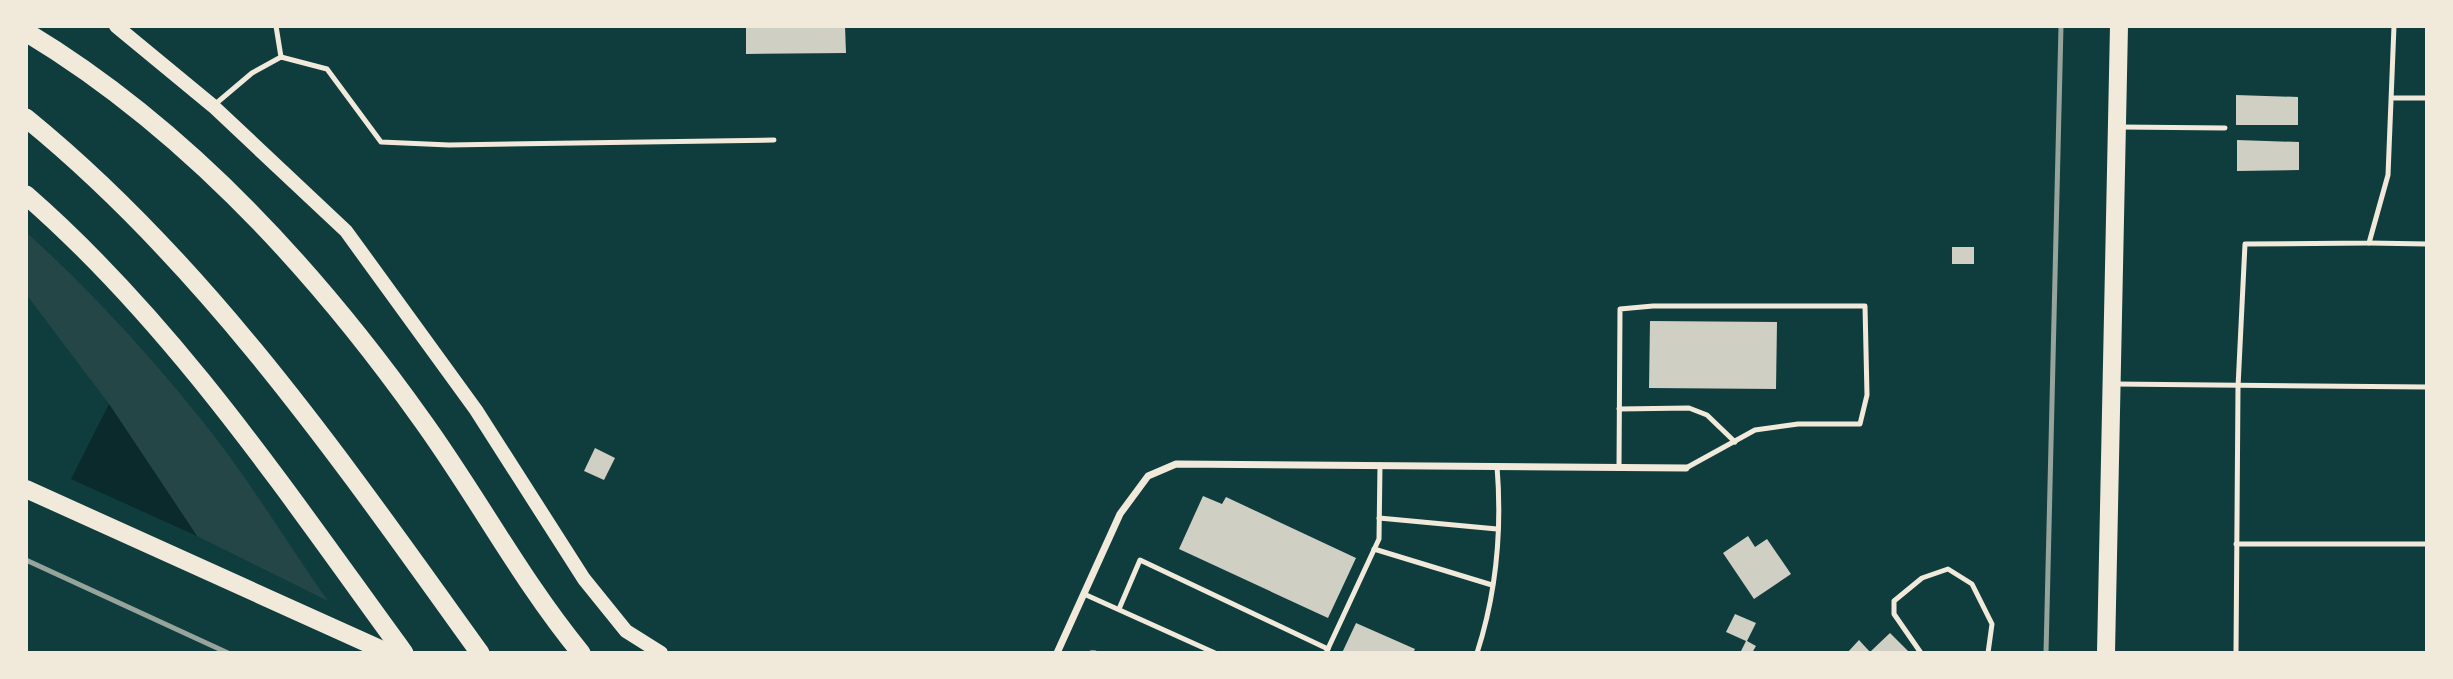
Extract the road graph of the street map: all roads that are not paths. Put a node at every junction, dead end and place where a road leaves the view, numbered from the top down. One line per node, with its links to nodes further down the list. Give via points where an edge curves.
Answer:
1 (116, 26): 9 (main road)
2 (276, 26): 6 (lane)
3 (2119, 26): 11 (main road)
4 (2394, 26): 7 (lane)
5 (26, 32): 39 (highway, via 150,121 280,246 374,355 424,422)
6 (281, 57): 9 (lane, via 252,73); 13 (lane, via 327,69 381,142)
7 (2393, 98): 8 (lane); 15 (lane, via 2388,174)
8 (2427, 98)
9 (213, 106): 40 (main road, via 346,231 476,410 584,579 626,631)
10 (26, 118): 38 (highway, via 126,208 196,282 282,386)
11 (2117, 127): 12 (lane); 17 (main road)
12 (2225, 128)
13 (774, 140)
14 (26, 195): 37 (highway, via 137,302 215,396)
15 (2369, 243): 16 (lane); 18 (lane, via 2245,244)
16 (2427, 244)
17 (2113, 384): 18 (lane); 46 (main road)
18 (2238, 387): 19 (lane); 29 (lane)
19 (2427, 387)
20 (1619, 409): 21 (lane, via 1689,408 1707,415); 21 (lane, via 1620,309 1865,306 1867,395 1860,424 1798,424 1755,430); 24 (lane)
21 (1735, 442): 25 (lane)
22 (1380, 465): 23 (street); 27 (lane); 33 (street, via 1176,464 1148,476 1121,514)
23 (1497, 466): 24 (street); 28 (lane)
24 (1619, 467): 25 (street)
25 (1686, 468)
26 (26, 489): 36 (main road)
27 (1379, 518): 28 (lane); 31 (lane)
28 (1497, 528): 32 (lane)
29 (2236, 544): 30 (lane); 47 (lane)
30 (2427, 544)
31 (1374, 549): 32 (lane); 35 (lane)
32 (1492, 585): 43 (lane, via 1490,613)
33 (1084, 594): 34 (lane); 41 (street)
34 (1119, 609): 35 (lane, via 1140,559); 42 (lane)
35 (1327, 651)
36 (390, 653)
37 (404, 653)
38 (480, 653)
39 (581, 653)
40 (661, 653)
41 (1057, 653)
42 (1215, 653)
43 (1477, 653)
44 (1922, 653): 45 (lane, via 1894,614 1894,601 1922,578 1948,569 1972,584 1992,624)
45 (1988, 653)
46 (2106, 653)
47 (2235, 653)

